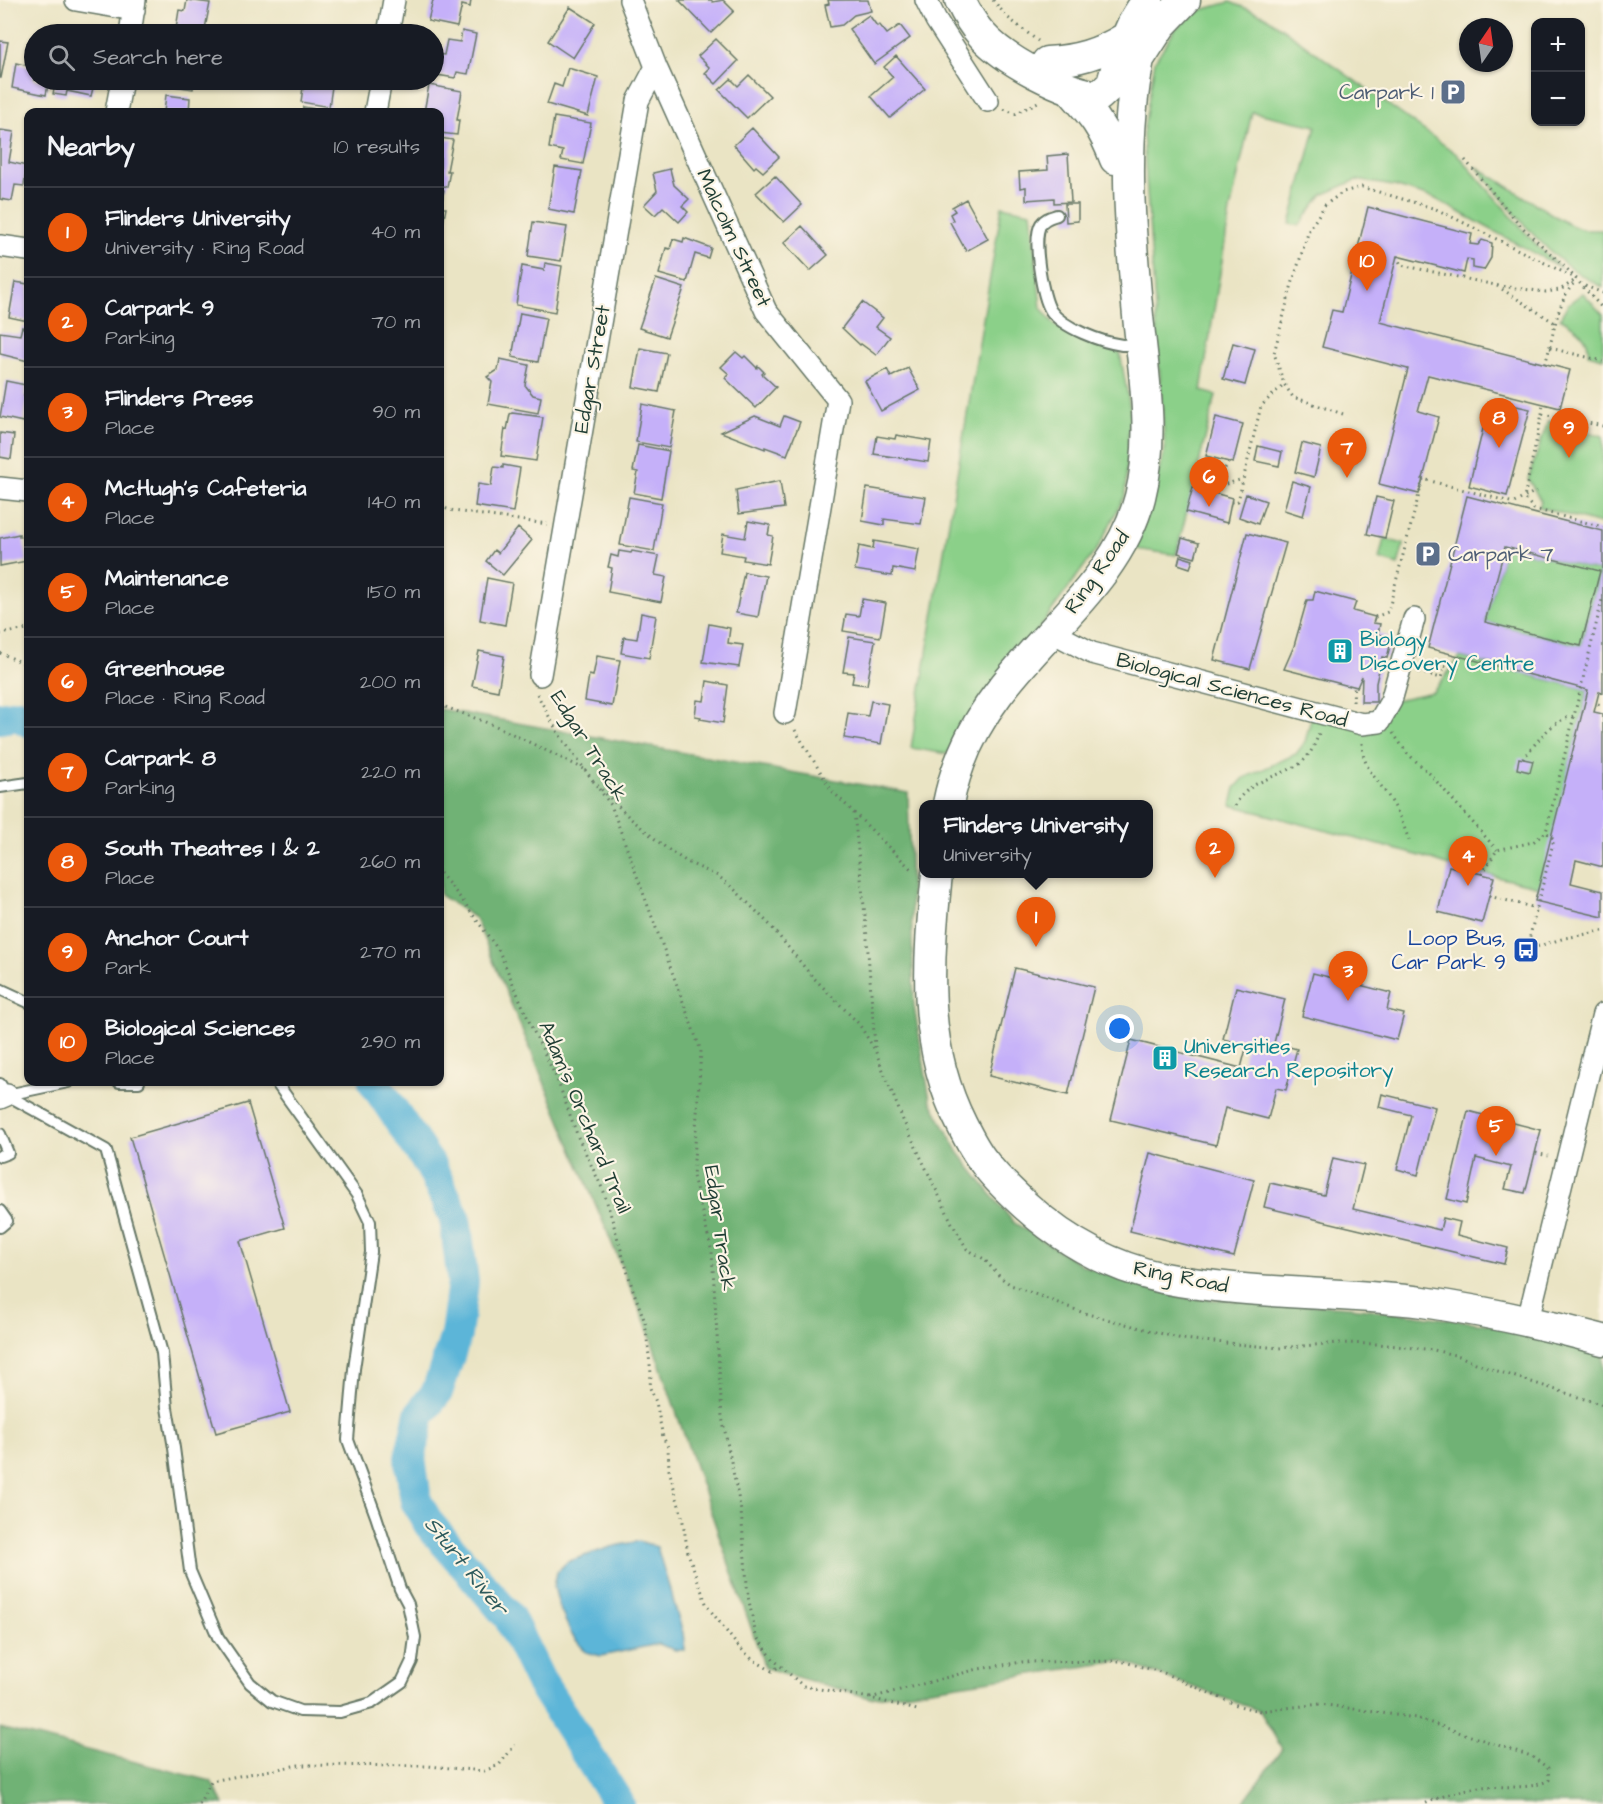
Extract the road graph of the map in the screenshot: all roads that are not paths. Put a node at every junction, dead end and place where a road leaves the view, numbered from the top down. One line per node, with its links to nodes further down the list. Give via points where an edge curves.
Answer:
1 (76, 0): 9 (street)
2 (394, 0): 11 (street)
3 (630, 0): 13 (street, Malcolm Street)
4 (926, 0): 18 (street)
5 (960, 0): 14 (street, via 967,16 996,49 1032,71)
6 (972, 0): 14 (street, via 1000,36)
7 (1148, 0): 12 (street, via 1131,25)
8 (1185, 0): 12 (street, via 1161,26)
9 (134, 5): 10 (street)
10 (131, 24)
11 (390, 24)
12 (1132, 48): 14 (street, via 1086,57); 15 (street, Ring Road); 21 (street, Ring Road, via 1134,86)
13 (656, 67): 30 (street, Edgar Street, via 638,101); 31 (street, Malcolm Street, via 766,311 838,400)
14 (1054, 69): 15 (street, via 1100,96); 21 (street)
15 (1112, 84): 21 (street, Ring Road, via 1112,133)
16 (120, 90): 19 (street)
17 (379, 90): 20 (street)
18 (988, 101)
19 (117, 108)
20 (376, 108)
21 (1122, 149): 25 (street, Ring Road)
22 (1057, 215): 25 (lane, via 1041,224 1037,249 1051,310 1073,329 1122,345)
23 (0, 246): 24 (street)
24 (24, 249)
25 (1141, 343): 29 (street, Ring Road, via 1148,423 1140,498 1119,546)
26 (0, 488): 27 (street)
27 (24, 491)
28 (1414, 619): 29 (street, Biological Sciences Road, via 1391,701 1379,722 1362,724 1092,653)
29 (1052, 632): 34 (street, Ring Road, via 998,693 970,736)
30 (540, 675)
31 (785, 712)
32 (24, 784): 33 (lane)
33 (0, 787)
34 (949, 800)
35 (936, 883): 46 (street, Ring Road, via 929,999 938,1058 950,1099 983,1161 1048,1226 1093,1254 1161,1277 1243,1288 1421,1302)
36 (0, 989): 37 (lane)
37 (24, 999)
38 (1603, 1014): 46 (street)
39 (42, 1086): 41 (lane)
40 (279, 1086): 41 (lane, via 357,1195 370,1222 371,1252 348,1440 408,1604 416,1637 412,1661 402,1682 372,1703 340,1712 300,1711 272,1701 250,1683 218,1637 190,1571 162,1353 105,1150)
41 (2, 1092)
42 (0, 1134): 43 (lane, via 8,1153)
43 (0, 1156)
44 (0, 1211): 45 (lane, via 7,1221)
45 (0, 1227)
46 (1528, 1320): 47 (street, Ring Road)
47 (1603, 1340)

